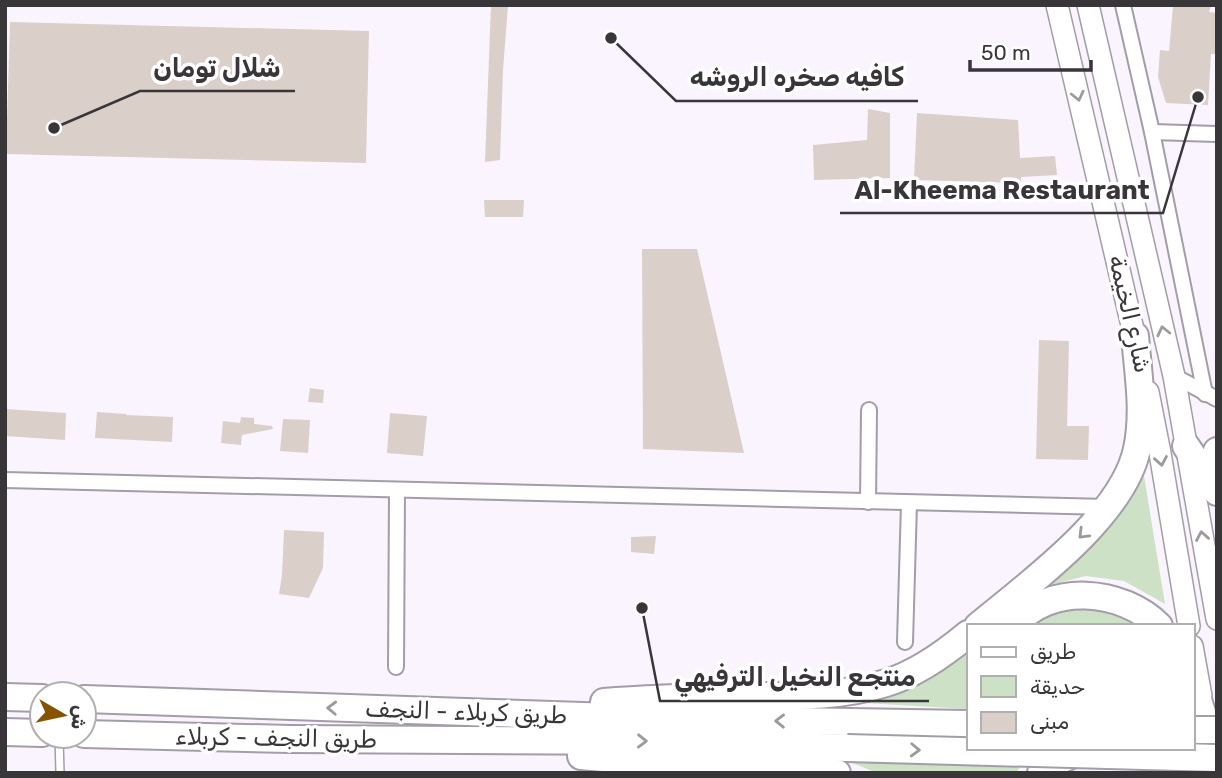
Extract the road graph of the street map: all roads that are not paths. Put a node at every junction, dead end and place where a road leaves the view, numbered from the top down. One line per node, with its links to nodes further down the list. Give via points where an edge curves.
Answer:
1 (1057, 5): 6 (street, شارع الخيمة, one-way to 6)
2 (1088, 5): 7 (street, شارع الخيمة, one-way to 2)
3 (1123, 5): 4 (street)
4 (1152, 132): 5 (street); 8 (street)
5 (1217, 134)
6 (1135, 336): 17 (highway, via 1137,450 1128,476); 22 (street, شارع الخيمة, one-way to 22)
7 (1174, 376): 8 (street); 11 (street, شارع الخيمة)
8 (1211, 396)
9 (869, 410): 15 (street)
10 (1217, 439): 11 (street, via 1207,448)
11 (1205, 462): 14 (highway)
12 (5, 480): 13 (street)
13 (397, 491): 15 (street); 26 (street)
14 (1207, 496): 18 (street, one-way to 14)
15 (868, 502): 16 (street)
16 (909, 503): 17 (street); 24 (street)
17 (1108, 507): 19 (highway, one-way to 19, via 1067,551)
18 (1217, 619)
19 (980, 624)
20 (1016, 624): 21 (highway, via 1034,607 1091,596 1131,606)
21 (1157, 624)
22 (1189, 624)
23 (967, 635): 31 (highway, via 899,678 830,694)
24 (905, 642)
25 (1194, 658): 33 (street)
26 (396, 667)
27 (1194, 688): 33 (highway)
28 (5, 697): 29 (highway)
29 (28, 698)
30 (98, 699): 31 (highway, طريق کربلاء - النجف, one-way to 30)
31 (449, 711): 37 (highway, طريق کربلاء - النجف, one-way to 31, via 673,719)
32 (967, 724): 37 (highway)
33 (1205, 727)
34 (5, 732): 35 (highway)
35 (28, 733)
36 (98, 734): 38 (highway, طريق النجف - کربلاء)
37 (847, 735): 38 (highway, طريق النجف - کربلاء, one-way to 37, via 648,741); 39 (highway, one-way to 39, bridge)
38 (447, 740): 45 (highway, via 592,758)
39 (967, 746)
40 (59, 750): 44 (lane)
41 (1016, 750): 42 (highway, one-way to 42, bridge)
42 (1072, 755): 43 (highway, bridge); 46 (highway)
43 (1211, 765)
44 (60, 773)
45 (837, 773)
46 (1041, 773)

